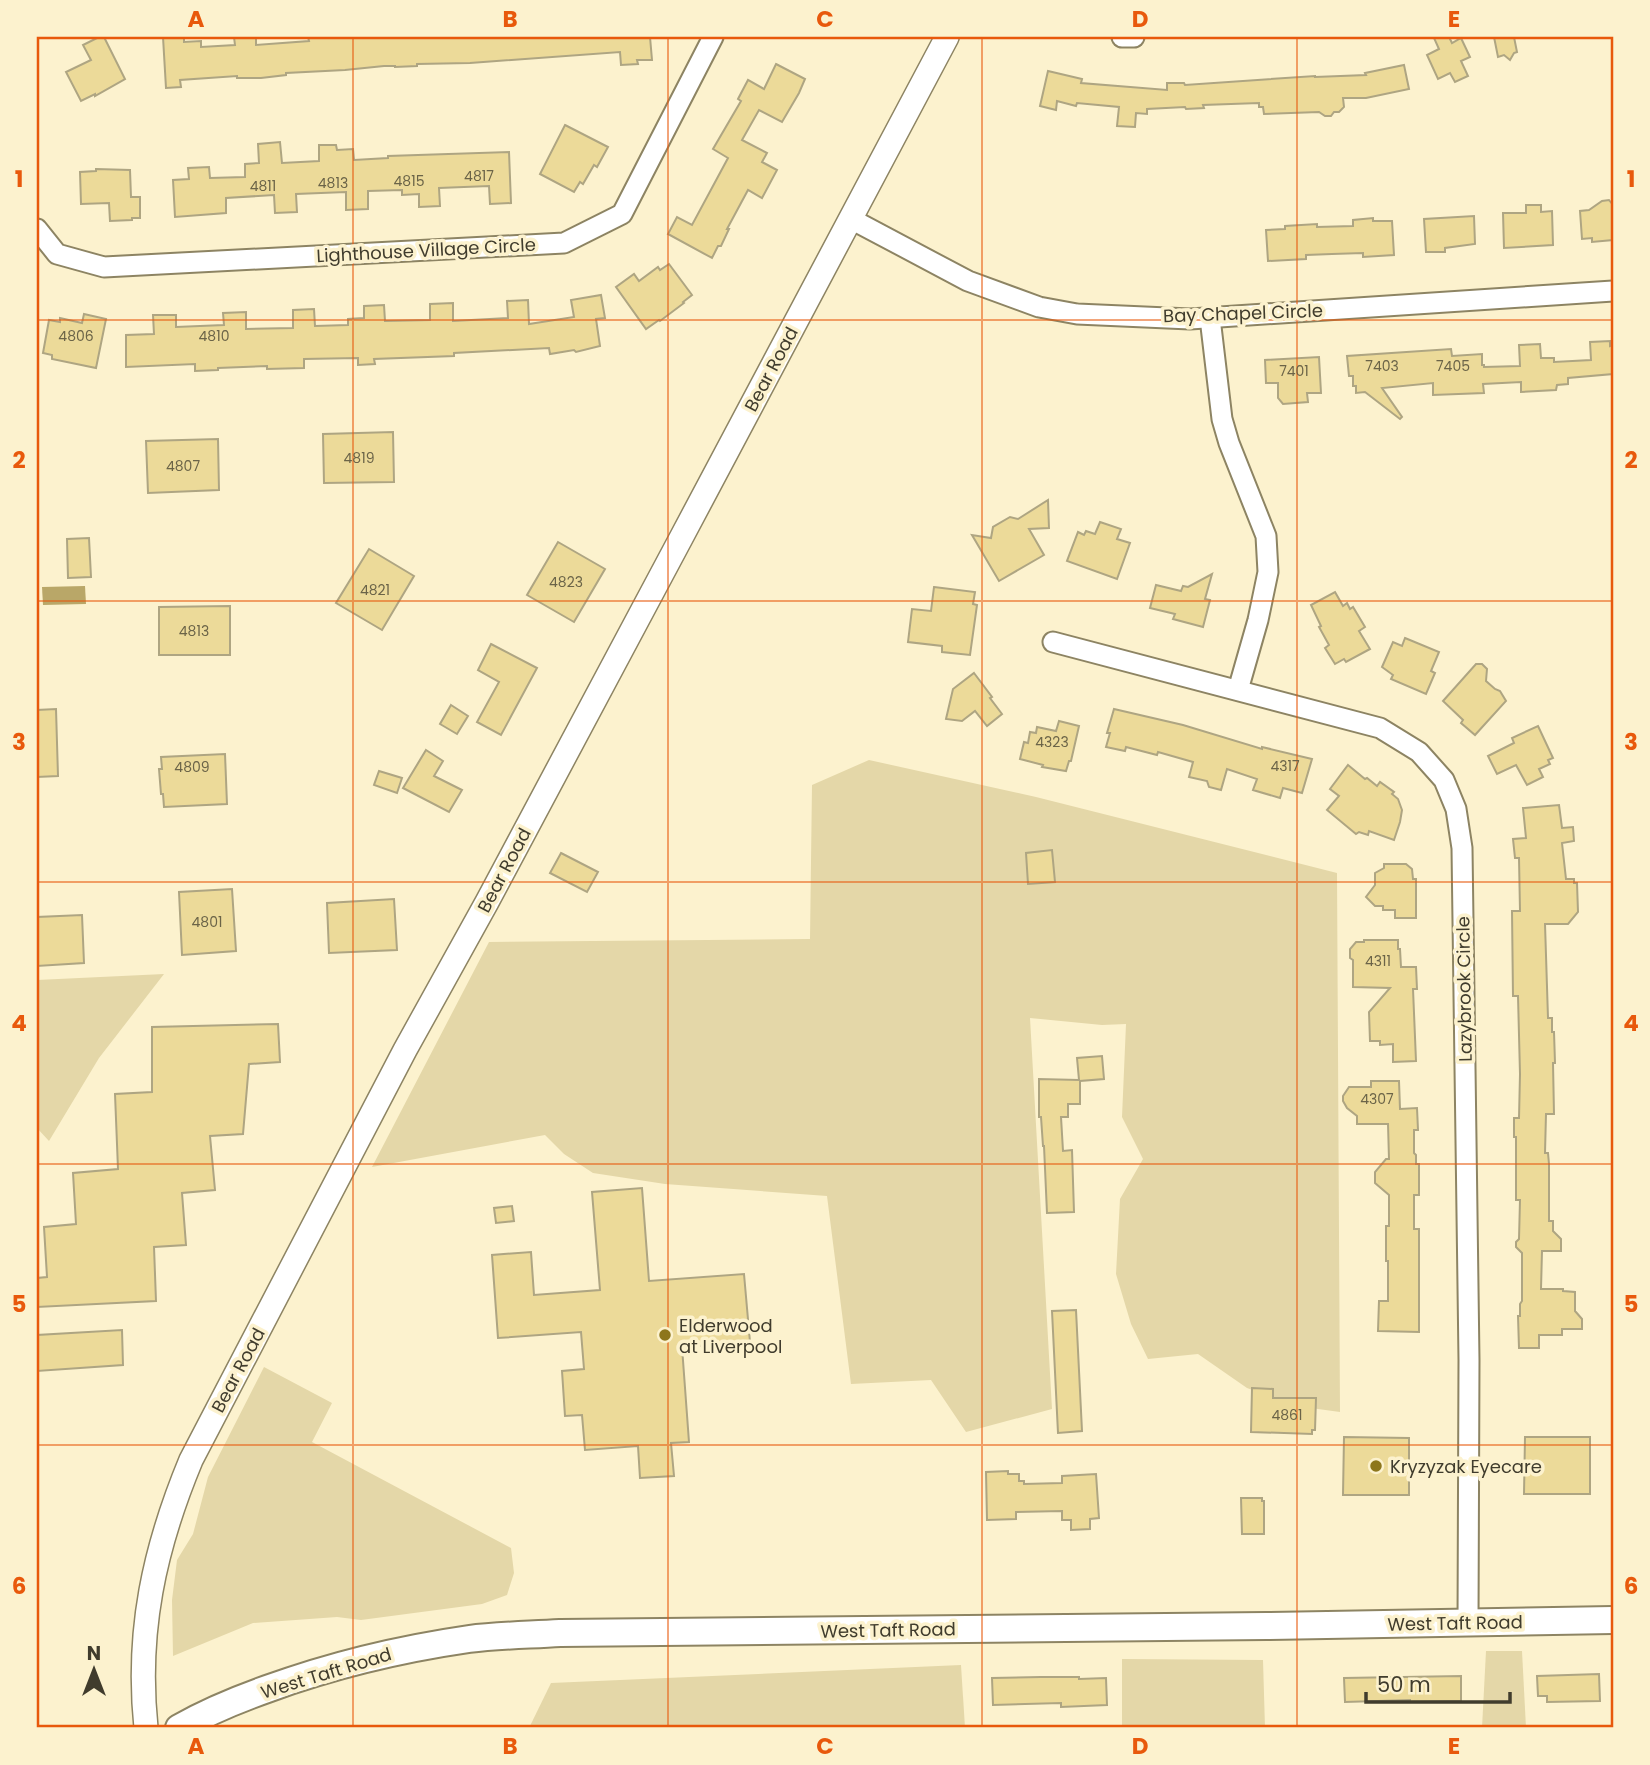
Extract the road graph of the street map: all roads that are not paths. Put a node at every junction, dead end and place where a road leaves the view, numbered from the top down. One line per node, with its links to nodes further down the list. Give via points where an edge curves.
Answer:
1 (713, 37): 6 (street, Lighthouse Village Circle, via 622,214 564,243 104,267 57,254)
2 (947, 37): 5 (street, Bear Road)
3 (1122, 37): 4 (street)
4 (1134, 37)
5 (851, 219): 8 (street, Bay Chapel Circle, via 968,281 1039,307 1077,314); 13 (street, Bear Road, via 405,1050 191,1460 156,1561 146,1616 142,1684)
6 (37, 229)
7 (1613, 291): 8 (street, Bay Chapel Circle)
8 (1210, 318): 10 (street, via 1222,419 1266,536 1268,572)
9 (1053, 642): 10 (street, Lazybrook Circle)
10 (1238, 690): 12 (street, Lazybrook Circle, via 1380,728 1419,752 1444,780 1456,808 1462,848)
11 (1613, 1620): 12 (main road, West Taft Road)
12 (1468, 1622): 14 (main road, West Taft Road, via 560,1633 471,1639 391,1652 310,1674)
13 (146, 1728)
14 (178, 1728)

